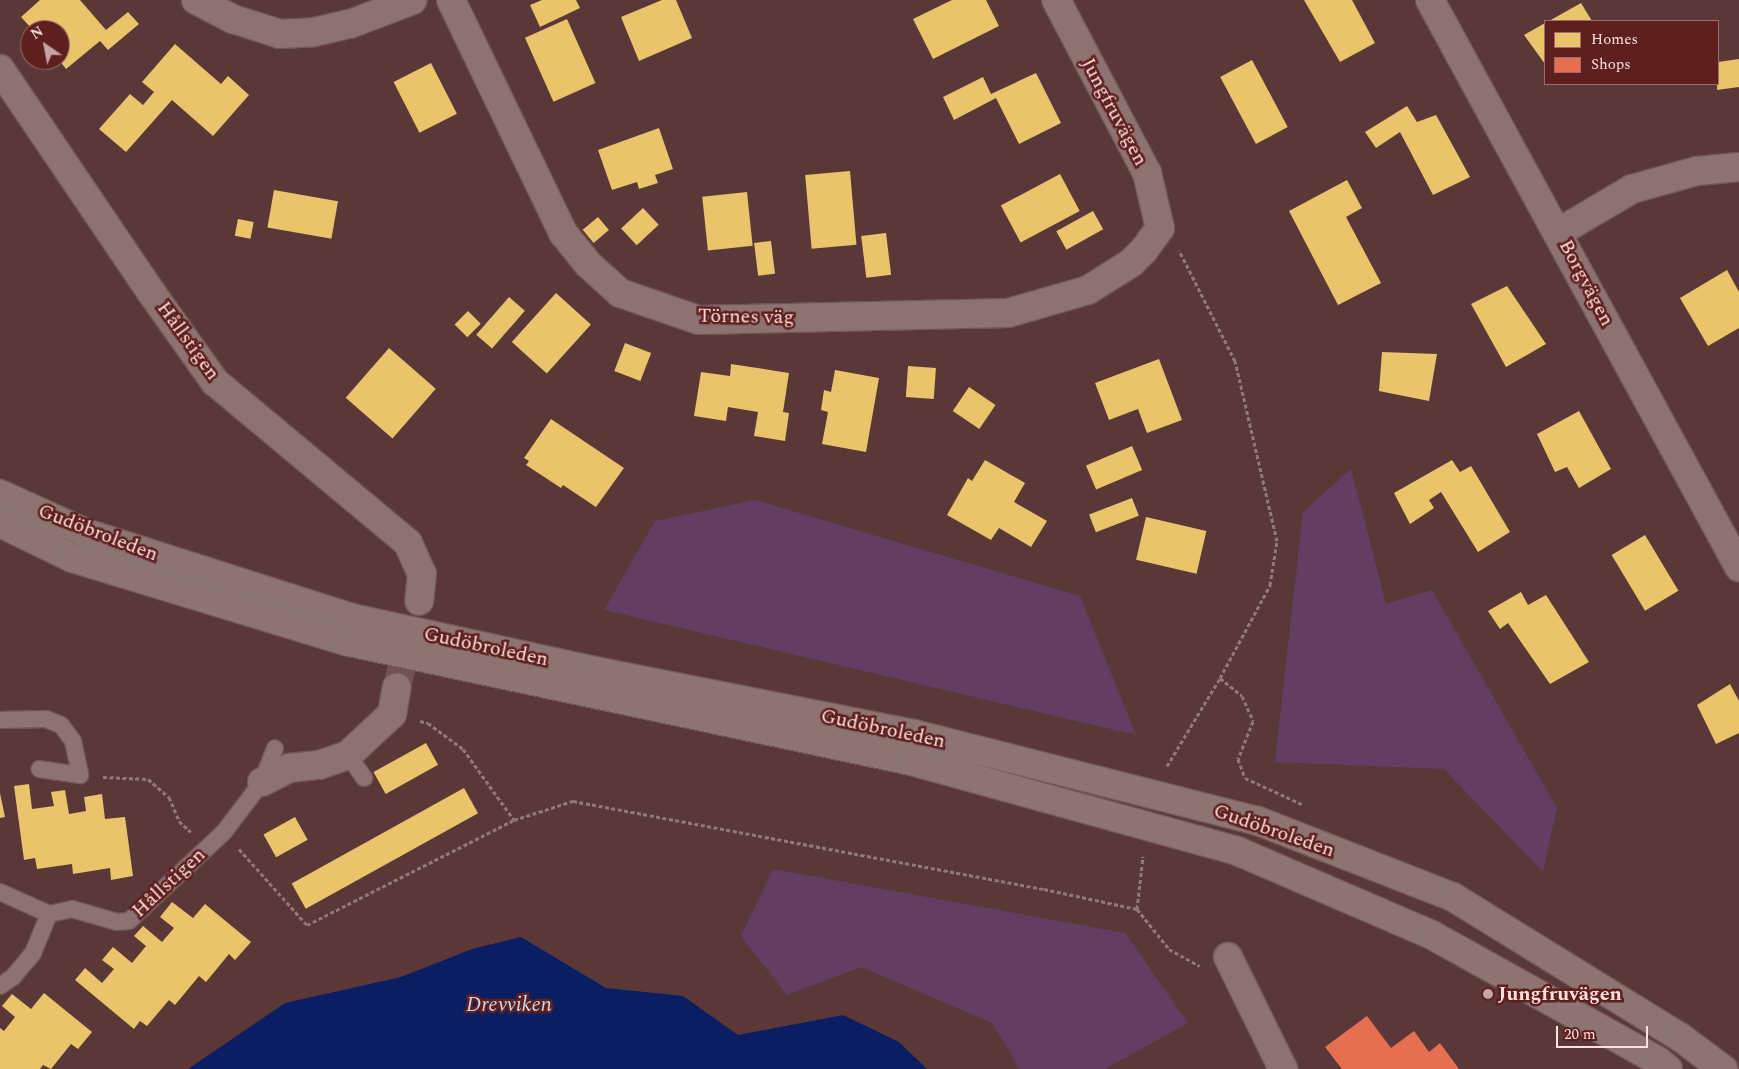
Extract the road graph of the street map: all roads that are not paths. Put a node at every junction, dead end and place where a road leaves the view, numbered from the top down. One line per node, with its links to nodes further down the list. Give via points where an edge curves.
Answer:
1 (196, 0): 2 (street, via 233,19 280,34 314,32 350,24)
2 (413, 0)
3 (451, 0): 8 (street, Törnes väg, via 563,233 588,264 620,293 699,320 1008,314 1088,290 1131,263)
4 (1056, 0): 8 (street, Jungfruvägen, via 1147,173)
5 (1430, 0): 9 (street, Borgvägen)
6 (0, 69): 13 (street, Hållstigen, via 215,382 408,543 422,574)
7 (1739, 167): 9 (street, via 1697,171 1632,188)
8 (1160, 228)
9 (1559, 232): 12 (street, Borgvägen)
10 (0, 494): 27 (main road, Gudöbroleden, via 86,533 352,618 595,671 914,734 1258,821 1453,897 1680,1037)
11 (0, 524): 26 (main road, Gudöbroleden, via 72,558 349,642 911,761 1237,851 1432,935)
12 (1739, 567)
13 (419, 601)
14 (397, 687): 17 (street, via 392,714)
15 (0, 720): 18 (lane, via 46,719 61,725 73,741 80,775)
16 (275, 748): 20 (lane, Hållstigen)
17 (348, 755): 19 (lane); 20 (street, via 318,765 289,768)
18 (39, 769)
19 (364, 778)
20 (262, 782): 22 (lane, Hållstigen, via 224,832 129,922 117,922 72,909)
21 (0, 892): 22 (lane)
22 (49, 914): 24 (lane, via 33,953 13,977)
23 (1228, 957): 25 (street)
24 (0, 986)
25 (1283, 1069)
26 (1668, 1069)
27 (1723, 1069)

